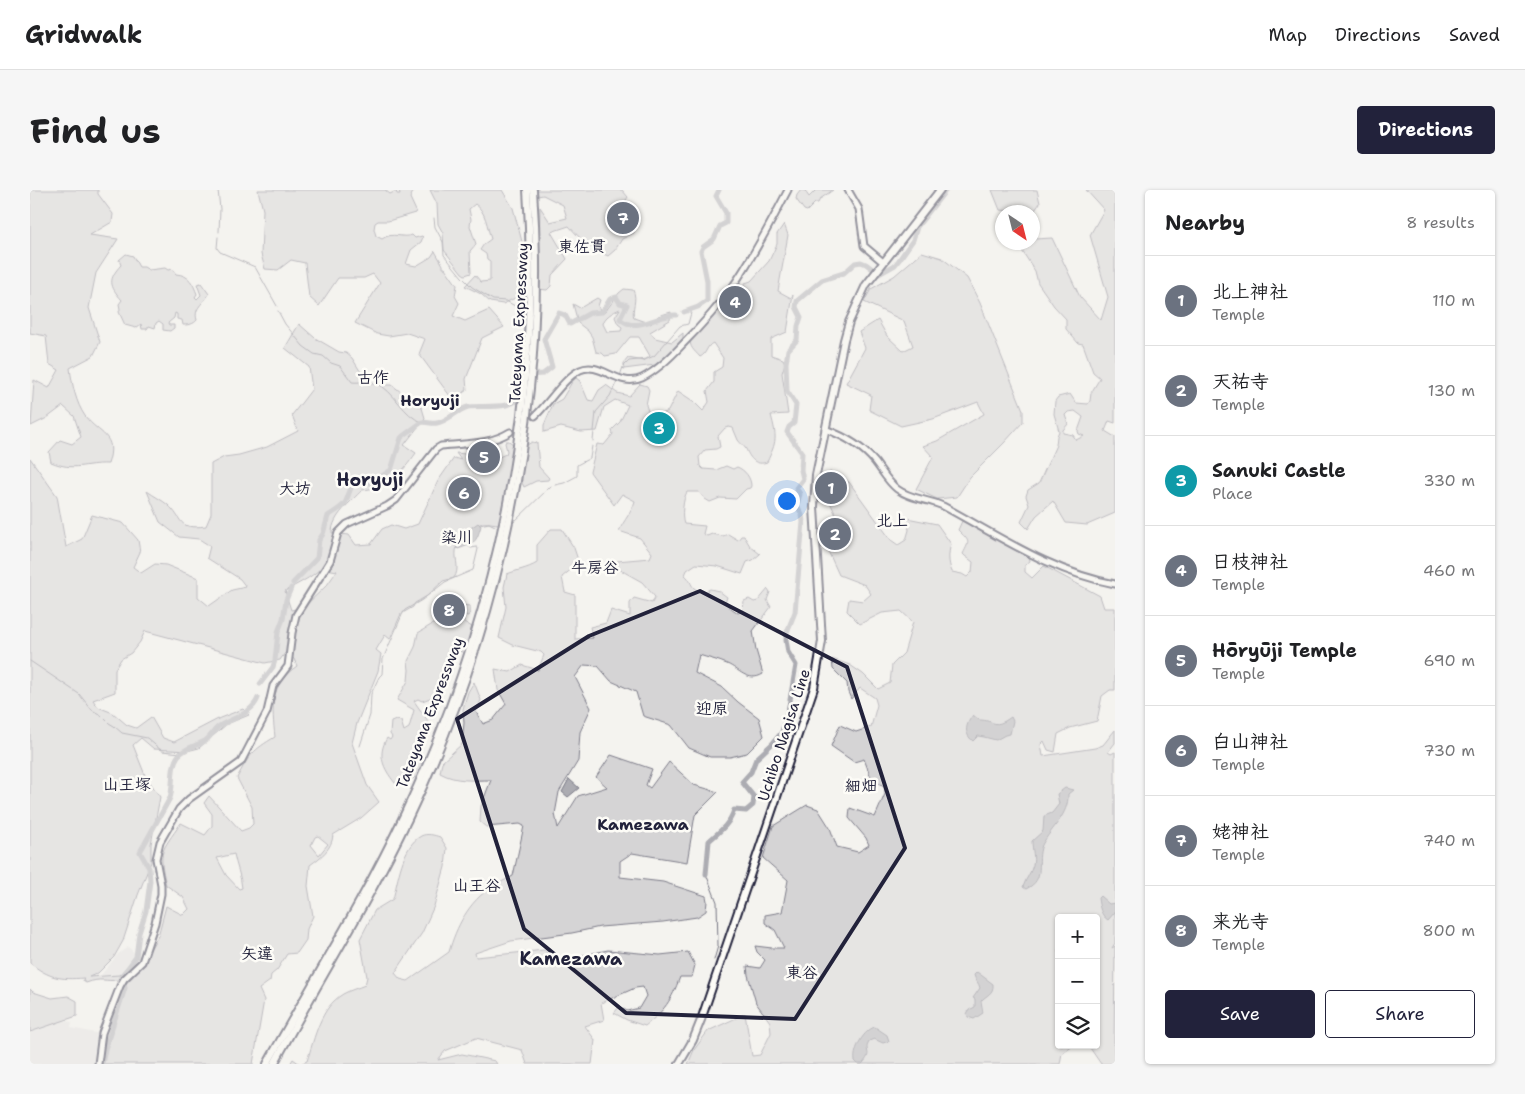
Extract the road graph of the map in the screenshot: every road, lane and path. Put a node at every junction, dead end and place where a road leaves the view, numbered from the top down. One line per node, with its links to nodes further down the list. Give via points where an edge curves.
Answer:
1 (527, 190): 7 (highway, Tateyama Expressway)
2 (533, 190): 7 (highway, Tateyama Expressway, via 536,246)
3 (788, 190): 9 (main road, via 744,269 713,313 657,368 629,382 596,369 581,370)
4 (848, 190): 6 (main road, via 859,209 864,246)
5 (940, 190): 6 (highway, Uchibo Nagisa Line)
6 (881, 264): 10 (highway, Uchibo Nagisa Line, via 859,298 849,322)
7 (532, 327): 8 (highway, Tateyama Expressway)
8 (525, 406): 14 (highway, Tateyama Expressway, via 489,579 443,724 404,816 379,865); 15 (highway, Tateyama Expressway, via 513,499 495,580 448,726 384,868)
9 (535, 416)
10 (826, 429): 12 (main road, via 862,449 890,482 906,494 941,505 1002,540 1072,573); 16 (highway, Uchibo Nagisa Line, via 816,475 814,507 822,608 822,641 816,683 701,1020)
11 (510, 432): 13 (main road, via 496,440 441,446 396,500 347,524 338,533 330,561 296,615 288,666 273,686 267,712 241,762 189,799 179,809 160,842 156,859 161,894 155,923 143,960 120,986 102,1033)
12 (1115, 584)
13 (98, 1064)
14 (267, 1064)
15 (274, 1064)
16 (679, 1064)

